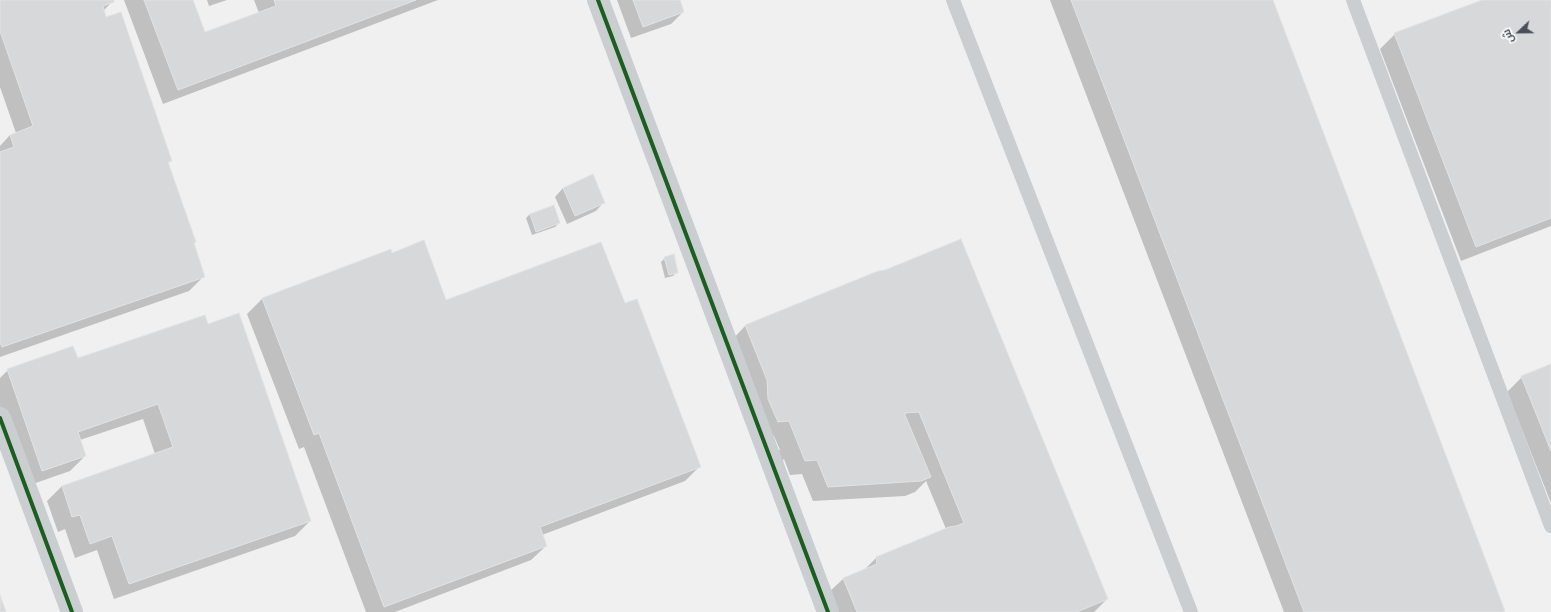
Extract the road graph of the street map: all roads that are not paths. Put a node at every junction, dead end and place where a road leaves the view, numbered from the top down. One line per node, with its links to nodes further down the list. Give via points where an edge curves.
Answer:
1 (598, 0): 7 (street)
2 (954, 0): 8 (lane)
3 (1353, 0): 5 (lane)
4 (0, 418): 6 (street)
5 (1551, 526)
6 (72, 612)
7 (828, 612)
8 (1191, 612)

